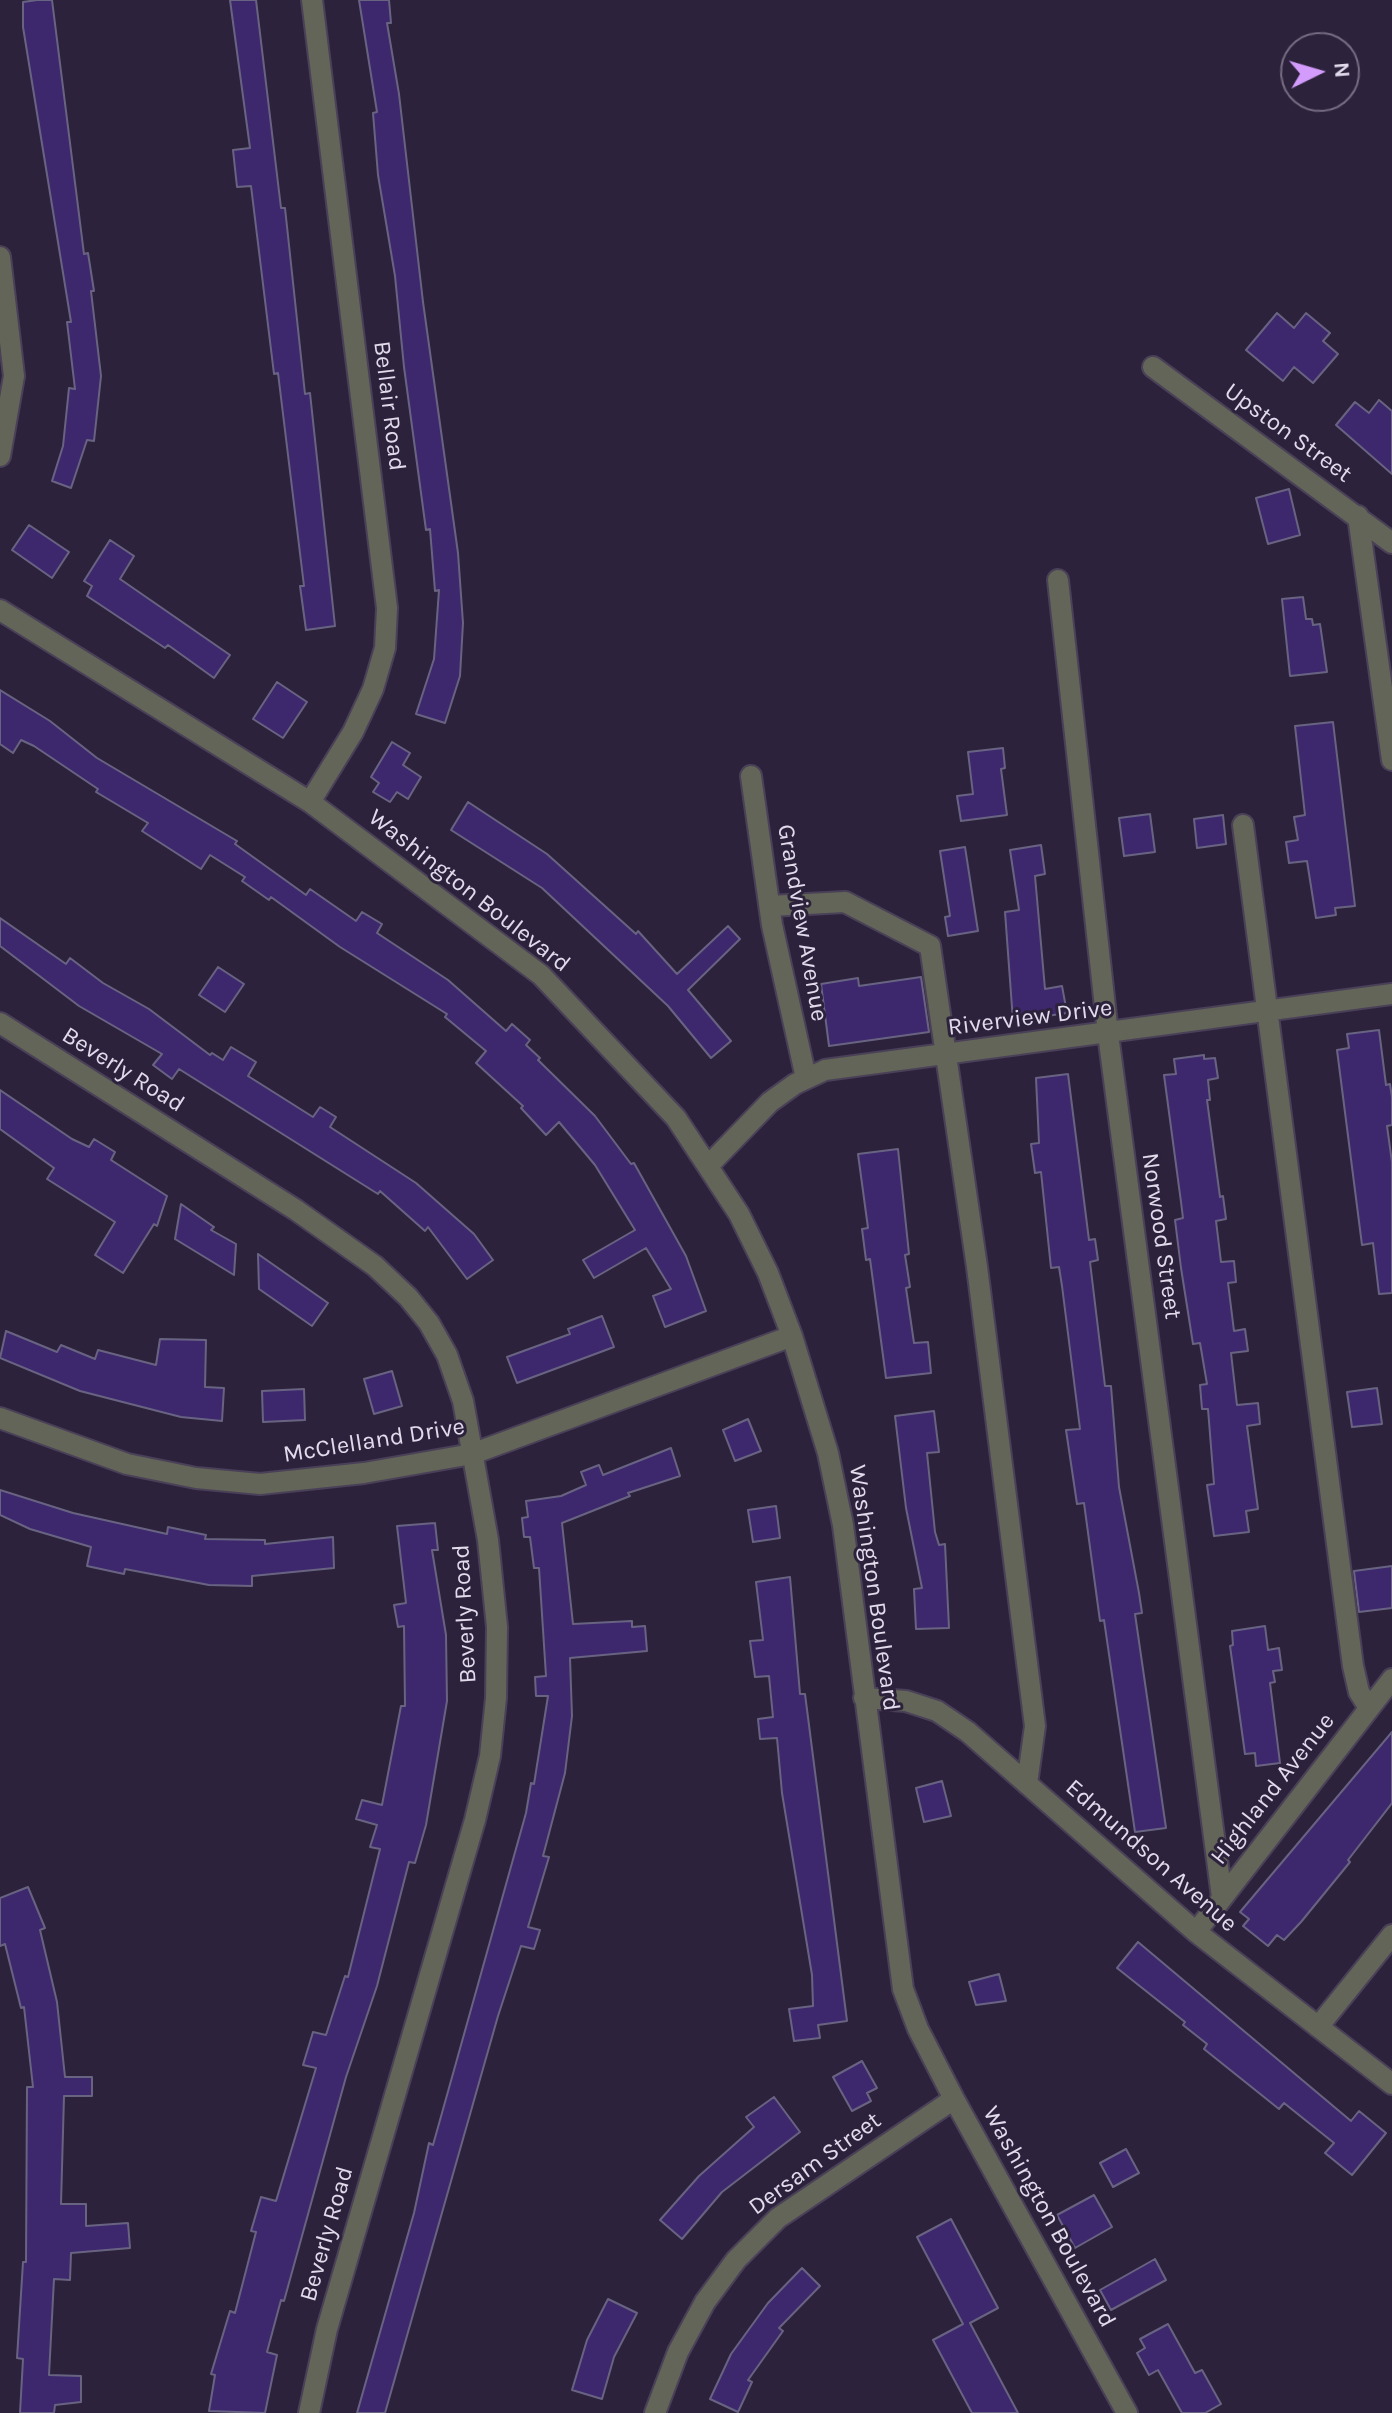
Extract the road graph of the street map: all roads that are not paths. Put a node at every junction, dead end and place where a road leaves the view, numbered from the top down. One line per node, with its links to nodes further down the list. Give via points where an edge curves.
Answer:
1 (312, 0): 11 (street, Bellair Road, via 387,608 385,648 373,689)
2 (0, 257): 4 (street, via 14,376)
3 (1153, 367): 5 (street, Upston Street)
4 (0, 456)
5 (1358, 516): 6 (street, Upston Street); 9 (street)
6 (1392, 543)
7 (1058, 580): 17 (street, Norwood Street)
8 (0, 610): 11 (street, Washington Boulevard)
9 (1392, 760)
10 (751, 776): 13 (street, Grandview Avenue)
11 (310, 802): 20 (street, Washington Boulevard, via 541,975 642,1079)
12 (1243, 825): 15 (street)
13 (770, 906): 18 (street, via 845,902 930,946); 19 (street, Grandview Avenue)
14 (1392, 994): 15 (street, Riverview Drive)
15 (1265, 1012): 17 (street, Riverview Drive); 26 (street, via 1353,1666)
16 (0, 1023): 23 (street, Beverly Road, via 296,1210 386,1276 429,1323 447,1355 463,1401)
17 (1108, 1034): 18 (street, Riverview Drive); 28 (street, Norwood Street)
18 (946, 1054): 19 (street, Riverview Drive, via 825,1070); 27 (street, via 1035,1726)
19 (806, 1078): 20 (street, Riverview Drive, via 770,1102)
20 (708, 1166): 21 (street, Washington Boulevard, via 739,1214)
21 (792, 1336): 23 (street, McClelland Drive); 25 (street, Washington Boulevard, via 812,1391 843,1525)
22 (0, 1418): 23 (street, McClelland Drive, via 127,1464 260,1484)
23 (472, 1454): 34 (street, Beverly Road, via 497,1627 490,1756 327,2329)
24 (1392, 1679): 26 (street, Highland Avenue)
25 (864, 1698): 27 (street, Edmundson Avenue, via 906,1701 937,1711); 33 (street, Washington Boulevard, via 903,1989)
26 (1369, 1708): 28 (street, Highland Avenue)
27 (1027, 1784): 29 (street, Edmundson Avenue)
28 (1222, 1897): 29 (street, Highland Avenue)
29 (1196, 1932): 31 (street, Edmundson Avenue)
30 (1392, 1935): 31 (street)
31 (1318, 2027): 32 (street, Edmundson Avenue)
32 (1392, 2084)
33 (954, 2099): 35 (street, Dersam Street, via 778,2218 736,2260 678,2352); 36 (street, Washington Boulevard)
34 (309, 2413)
35 (655, 2413)
36 (1127, 2413)

